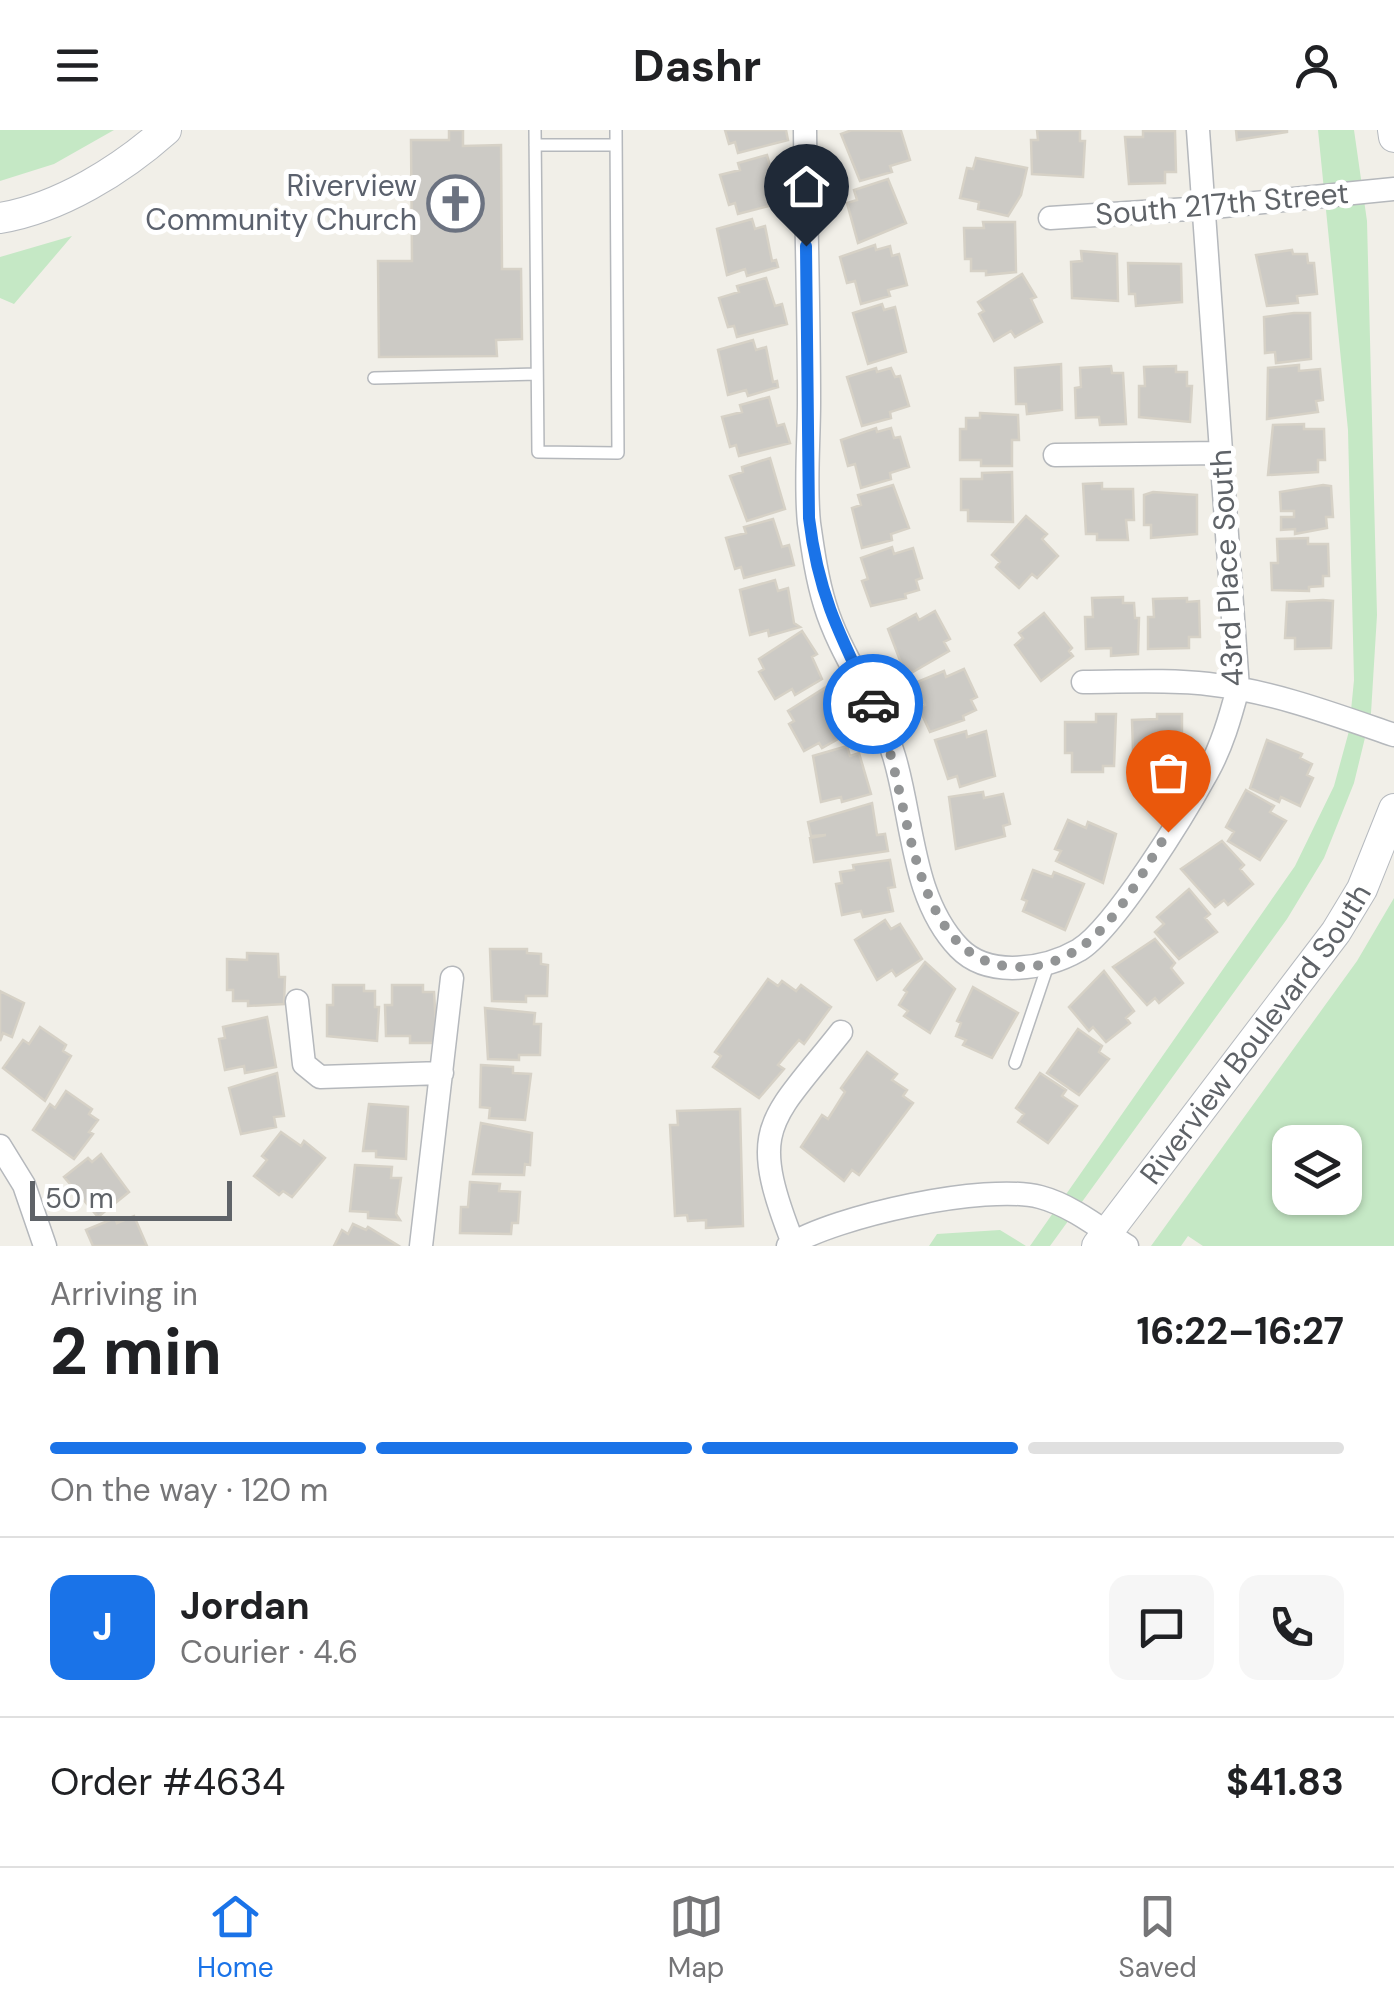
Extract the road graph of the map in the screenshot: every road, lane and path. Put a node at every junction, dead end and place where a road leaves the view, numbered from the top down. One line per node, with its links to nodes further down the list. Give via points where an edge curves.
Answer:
1 (166, 130): 10 (street, via 92,183)
2 (534, 130): 6 (lane)
3 (616, 130): 7 (lane)
4 (805, 130): 20 (street, 43rd Place South, via 809,518 826,608 885,731 922,880 939,920 961,950 996,966)
5 (1198, 130): 9 (street, 43rd Place South)
6 (535, 145): 7 (lane); 12 (lane)
7 (616, 145): 12 (lane, via 618,453 538,452)
8 (1394, 188): 9 (street, South 217th Street)
9 (1204, 208): 11 (street, South 217th Street); 14 (street, 43rd Place South)
10 (0, 218)
11 (1050, 218)
12 (538, 374): 13 (lane)
13 (374, 378)
14 (1222, 453): 15 (street); 17 (street, 43rd Place South)
15 (1055, 456)
16 (1084, 682): 17 (street)
17 (1238, 688): 18 (street); 20 (street, 43rd Place South, via 1206,774 1111,920 1088,944)
18 (1394, 736)
19 (1394, 809): 27 (street, Riverview Boulevard South, via 1336,932)
20 (1048, 965): 24 (lane)
21 (452, 978): 25 (street)
22 (296, 1001): 25 (street, via 304,1064 320,1077)
23 (841, 1032): 28 (street, via 768,1134 772,1182)
24 (1015, 1063)
25 (442, 1072): 30 (street)
26 (0, 1146): 29 (street, via 24,1185)
27 (1110, 1242): 28 (street, via 1044,1198 1019,1193 869,1215)
28 (790, 1244)
29 (45, 1246)
30 (421, 1246)

